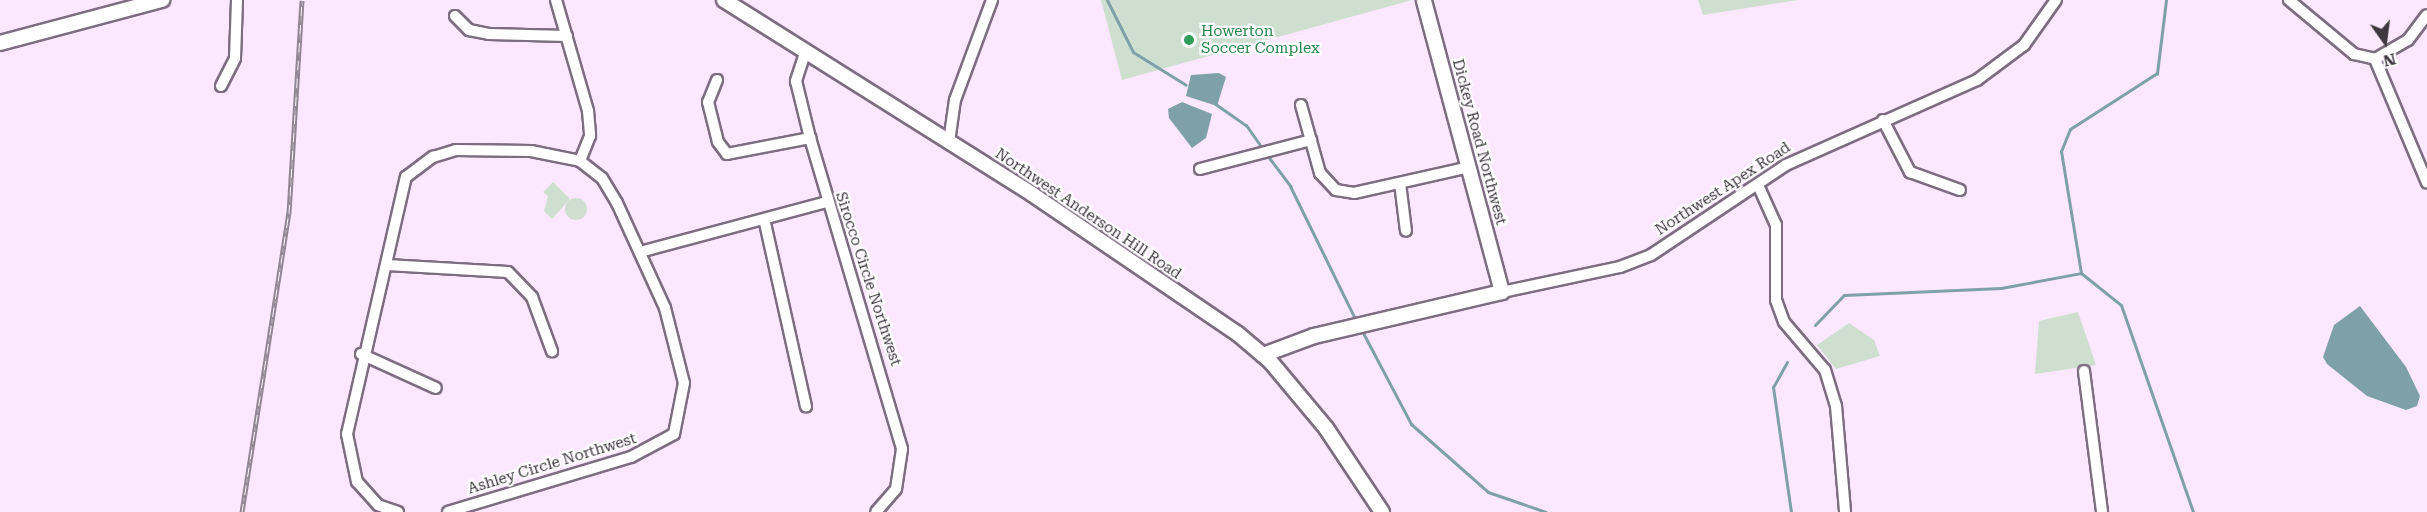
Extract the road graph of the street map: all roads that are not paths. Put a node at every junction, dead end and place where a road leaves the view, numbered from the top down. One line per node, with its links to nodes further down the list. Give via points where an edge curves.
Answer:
1 (162, 0): 12 (main road)
2 (237, 0): 16 (street, via 235,58)
3 (556, 0): 11 (street)
4 (724, 0): 13 (main road, Northwest Anderson Hill Road)
5 (992, 0): 21 (street, via 955,100)
6 (1424, 0): 23 (main road, Dickey Road Northwest)
7 (2056, 0): 18 (street, Northwest Apex Road, via 2024,45 1977,80)
8 (2289, 0): 14 (street, via 2354,54)
9 (2427, 15): 14 (street, via 2408,40)
10 (455, 16): 11 (street, via 469,30 489,34)
11 (567, 36): 22 (street, via 588,111 590,136)
12 (0, 43)
13 (806, 50): 19 (street, Sirocco Circle Northwest, via 796,81); 21 (main road, Northwest Anderson Hill Road)
14 (2375, 59): 26 (street)
15 (717, 80): 19 (street, via 708,102 718,142 727,154)
16 (221, 86)
17 (1301, 105): 20 (street)
18 (1883, 120): 27 (street, Northwest Apex Road, via 1786,165); 28 (street, via 1910,172)
19 (810, 138): 29 (street, Sirocco Circle Northwest)
20 (1311, 140): 24 (street); 25 (street, via 1320,173 1336,190 1354,193)
21 (949, 142): 37 (main road, Northwest Anderson Hill Road)
22 (580, 161): 32 (street, Ashley Circle Northwest, via 602,178); 33 (street, via 490,149 433,157 406,177 398,195)
23 (1469, 167): 25 (street); 34 (main road, Dickey Road Northwest)
24 (1200, 169)
25 (1400, 183): 31 (street)
26 (2427, 183)
27 (1758, 185): 34 (street, Northwest Apex Road, via 1651,255); 45 (street, via 1776,225 1776,300 1784,322 1825,370 1836,406)
28 (1960, 190)
29 (826, 202): 30 (street); 43 (street, Sirocco Circle Northwest, via 902,449 896,489)
30 (765, 222): 32 (street); 40 (street)
31 (1406, 231)
32 (640, 252): 42 (street, Ashley Circle Northwest, via 680,358 684,383 674,434 632,457)
33 (387, 265): 35 (street, via 508,272 532,297); 36 (street)
34 (1502, 292): 37 (main road, Northwest Apex Road, via 1314,336)
35 (552, 351)
36 (361, 354): 39 (street); 41 (street, via 346,434 348,458 367,496)
37 (1263, 355): 44 (main road, Northwest Anderson Hill Road, via 1326,428)
38 (2084, 371): 46 (street)
39 (436, 388)
40 (806, 406)
41 (398, 512)
42 (448, 512)
43 (876, 512)
44 (1382, 512)
45 (1845, 512)
46 (2102, 512)

